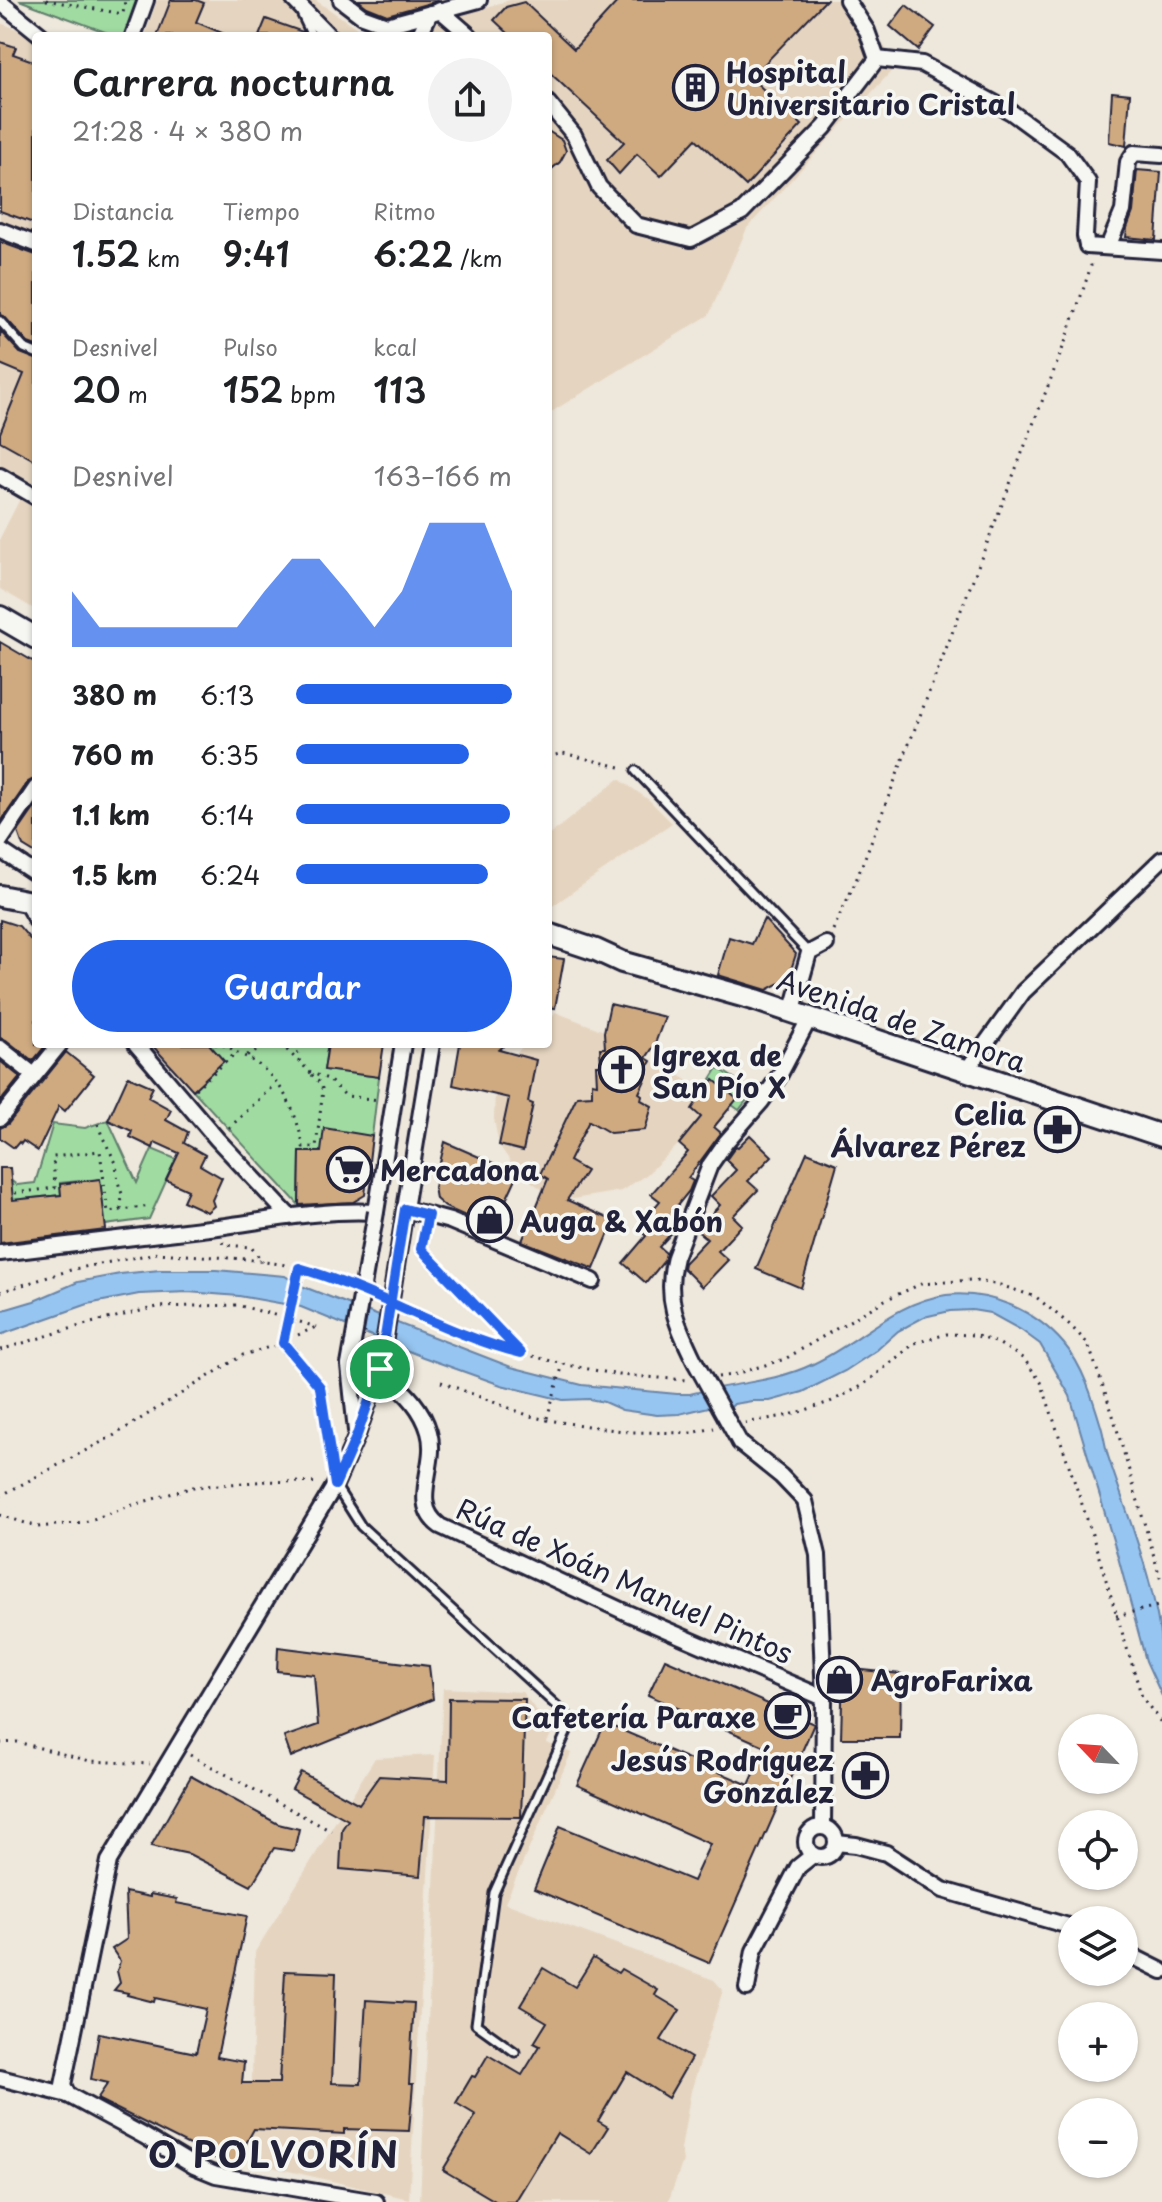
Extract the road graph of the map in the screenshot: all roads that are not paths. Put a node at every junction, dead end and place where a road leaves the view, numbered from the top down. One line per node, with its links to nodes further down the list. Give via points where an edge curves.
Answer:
1 (146, 0): 10 (street)
2 (294, 0): 11 (lane); 12 (street)
3 (341, 0): 8 (street)
4 (479, 0): 7 (street)
5 (847, 0): 15 (street)
6 (0, 2): 9 (street)
7 (435, 12): 8 (street); 13 (street); 14 (street)
8 (389, 30)
9 (37, 32)
10 (134, 32)
11 (310, 32)
12 (325, 32)
13 (422, 32)
14 (464, 32)
15 (877, 59): 16 (street, via 825,127 742,212 691,239 636,225 599,187 574,135); 20 (street, via 922,64 1011,112 1067,153 1088,182 1087,246)
16 (552, 108)
17 (1162, 155): 20 (street, via 1134,153 1128,162 1123,211)
18 (0, 230): 19 (street)
19 (32, 242)
20 (1108, 247): 21 (street)
21 (1162, 251)
22 (0, 321): 23 (lane)
23 (32, 351)
24 (0, 476): 25 (street)
25 (32, 495)
26 (0, 617): 27 (street)
27 (32, 636)
28 (636, 771): 39 (lane)
29 (32, 794): 30 (street)
30 (0, 841)
31 (0, 850): 33 (street)
32 (1162, 859): 47 (street, via 1023,992)
33 (32, 871)
34 (0, 896): 35 (street)
35 (31, 902)
36 (552, 935): 40 (street, Avenida de Zamora)
37 (826, 944): 39 (street)
38 (552, 950): 40 (street, Avenida de Zamora)
39 (809, 953): 41 (street)
40 (622, 962): 41 (street, Avenida de Zamora)
41 (800, 1016): 47 (street, Avenida de Zamora); 60 (street, bridge, via 787,1064 710,1165 670,1281 676,1322 740,1443 805,1501 818,1555)
42 (0, 1048): 48 (street)
43 (57, 1048): 48 (street)
44 (139, 1048): 53 (street)
45 (402, 1048): 52 (street)
46 (431, 1048): 51 (street)
47 (966, 1071): 50 (street, Avenida de Zamora)
48 (34, 1075): 49 (street)
49 (0, 1118)
50 (1162, 1136)
51 (405, 1209): 56 (street, via 450,1221); 57 (street, bridge)
52 (376, 1212): 53 (street); 58 (street, bridge, via 349,1365)
53 (289, 1216): 54 (street)
54 (0, 1253)
55 (299, 1268): 59 (lane, via 283,1343 320,1387)
56 (593, 1281)
57 (380, 1369): 58 (street); 60 (street, Rúa de Xoán Manuel Pintos, via 411,1398 430,1434 425,1499 432,1520)
58 (357, 1435): 59 (street)
59 (335, 1485): 68 (lane, via 361,1526 572,1720 494,1893 476,2024); 70 (street, via 109,1861)
60 (824, 1698): 61 (street)
61 (823, 1827): 62 (street); 63 (street, via 807,1836 806,1847)
62 (836, 1843): 63 (street, via 828,1856); 64 (street, via 886,1853 943,1890)
63 (813, 1855): 67 (street, via 798,1867 754,1951)
64 (1058, 1923)
65 (1138, 1959): 66 (street)
66 (1162, 1971)
67 (747, 1988)
68 (515, 2052)
69 (0, 2078): 70 (street)
70 (66, 2090): 71 (street, via 216,2175)
71 (376, 2202)

